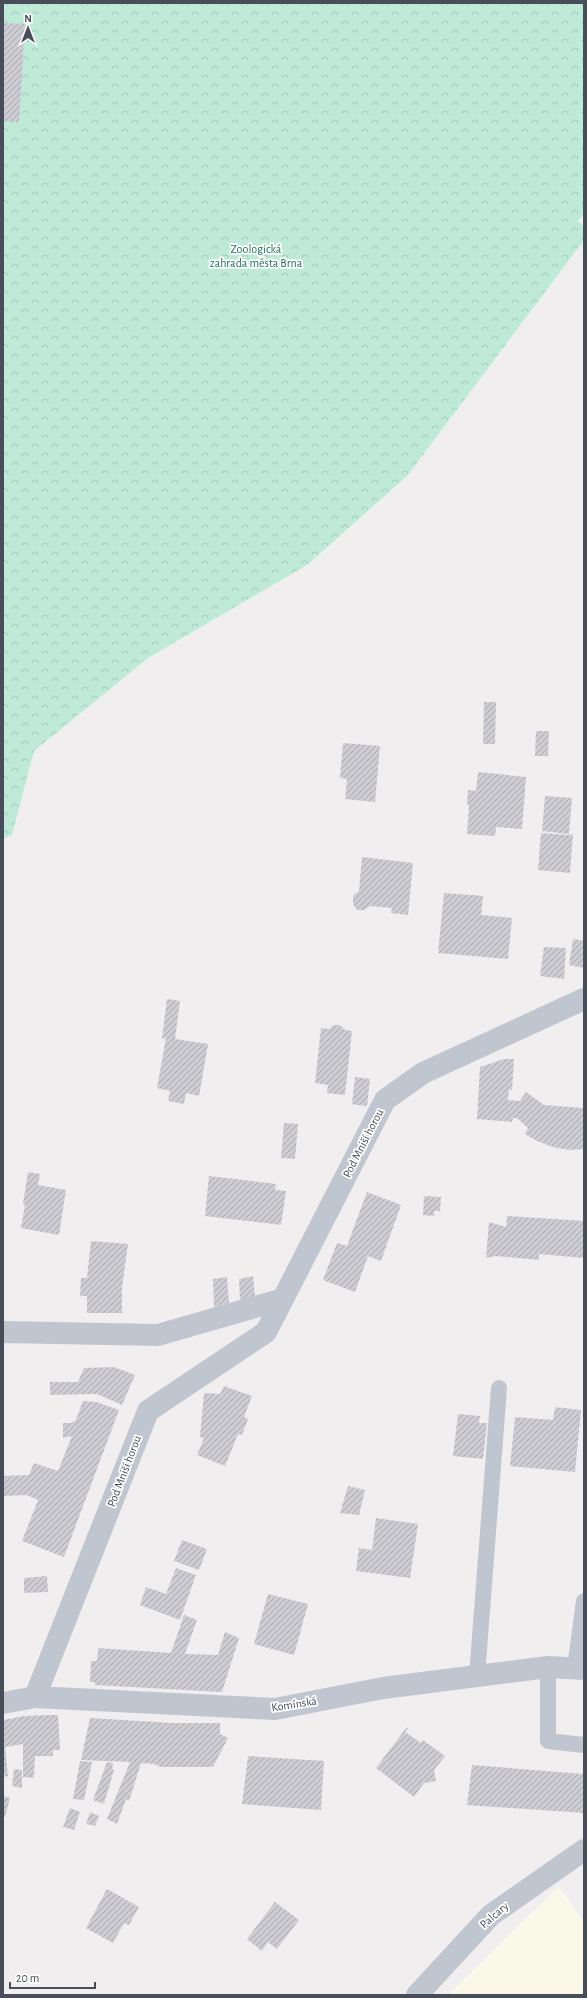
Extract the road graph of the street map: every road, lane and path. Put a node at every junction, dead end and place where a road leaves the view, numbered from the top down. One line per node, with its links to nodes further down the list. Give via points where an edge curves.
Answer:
1 (584, 999): 2 (street, Pod Mniší horou, via 423,1072 386,1100)
2 (283, 1299): 3 (street, via 158,1335); 9 (street, Pod Mniší horou, via 266,1332 148,1411)
3 (3, 1332)
4 (499, 1388): 8 (lane)
5 (584, 1601): 7 (lane)
6 (548, 1667): 7 (street, Komínská); 8 (street, Komínská); 11 (lane, via 548,1741)
7 (580, 1669)
8 (477, 1676): 9 (street, Komínská, via 383,1688 275,1708)
9 (35, 1697): 10 (street, Komínská)
10 (3, 1703)
11 (584, 1745)
12 (584, 1850): 13 (street, Palcary, via 491,1915)
13 (417, 1995)

